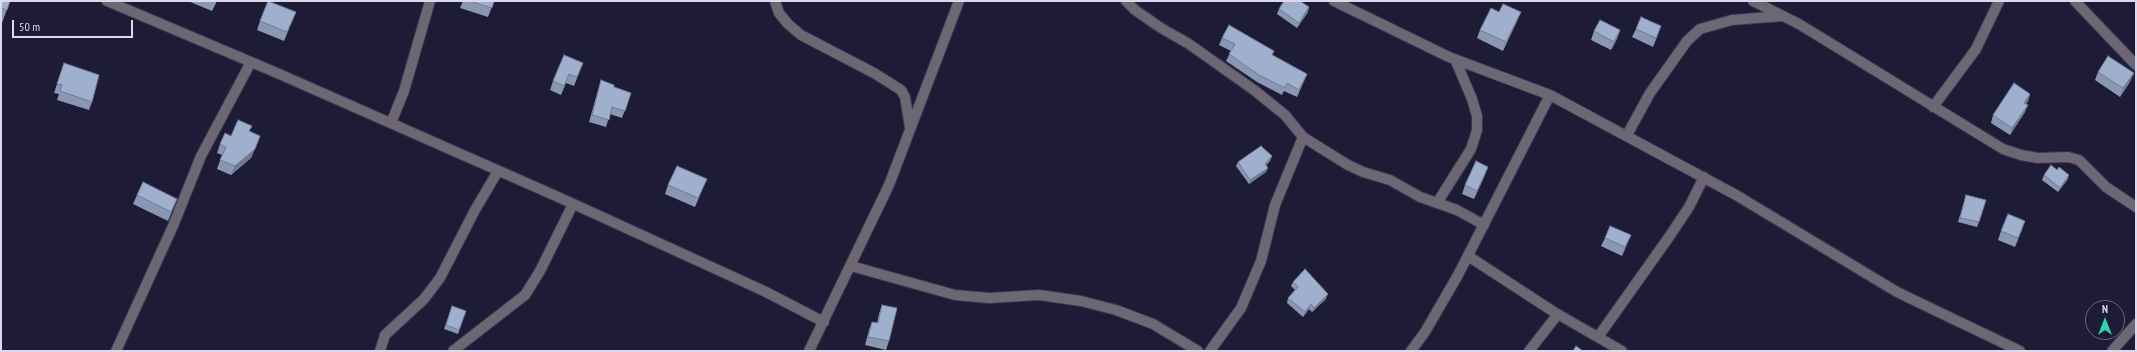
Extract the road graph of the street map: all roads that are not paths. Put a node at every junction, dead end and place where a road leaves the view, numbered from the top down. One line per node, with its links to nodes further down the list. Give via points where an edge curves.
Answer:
1 (107, 1): 12 (street)
2 (430, 1): 16 (street, via 404,91)
3 (775, 1): 17 (street, via 779,13 801,35 901,90 905,97)
4 (959, 1): 17 (street)
5 (1126, 1): 19 (street, via 1135,10 1254,90 1285,115)
6 (1334, 1): 11 (street)
7 (1753, 1): 10 (street)
8 (1999, 1): 15 (street, via 1976,49)
9 (2075, 1): 13 (street)
10 (1783, 16): 15 (street); 18 (street, via 1732,20 1700,29 1687,41 1650,93)
11 (1455, 59): 14 (street); 22 (street, via 1472,99 1477,116 1477,130 1471,149)
12 (251, 62): 16 (street); 33 (street, via 201,156 173,226)
13 (2136, 65)
14 (1550, 95): 18 (street); 25 (street)
15 (1933, 107): 24 (street, via 2004,149 2038,158 2068,157 2079,160 2106,187)
16 (391, 123): 20 (street)
17 (911, 130): 27 (street)
18 (1627, 135): 21 (street)
19 (1303, 137): 22 (street, via 1348,165 1390,180); 38 (street, via 1275,205 1261,261 1241,308)
20 (498, 171): 23 (street); 34 (street, via 440,278 424,299 385,335)
21 (1704, 177): 31 (street, via 1689,207); 42 (street, via 1897,292)
22 (1436, 203): 25 (street, via 1457,210)
23 (573, 204): 29 (street, via 764,291); 35 (street, via 540,271 525,295)
24 (2136, 207)
25 (1484, 225): 26 (street)
26 (1468, 256): 28 (street); 39 (street, via 1425,332)
27 (851, 266): 29 (street); 37 (street, via 955,295 989,298 1039,295 1081,301 1116,310 1153,324)
28 (1558, 314): 31 (street); 40 (street)
29 (824, 322): 36 (street)
30 (2136, 324): 43 (street)
31 (1598, 337): 32 (street)
32 (1610, 348): 41 (street)
33 (116, 351)
34 (380, 351)
35 (453, 351)
36 (810, 351)
37 (1198, 351)
38 (1210, 351)
39 (1411, 351)
40 (1529, 351)
41 (1622, 351)
42 (2020, 351)
43 (2112, 351)

